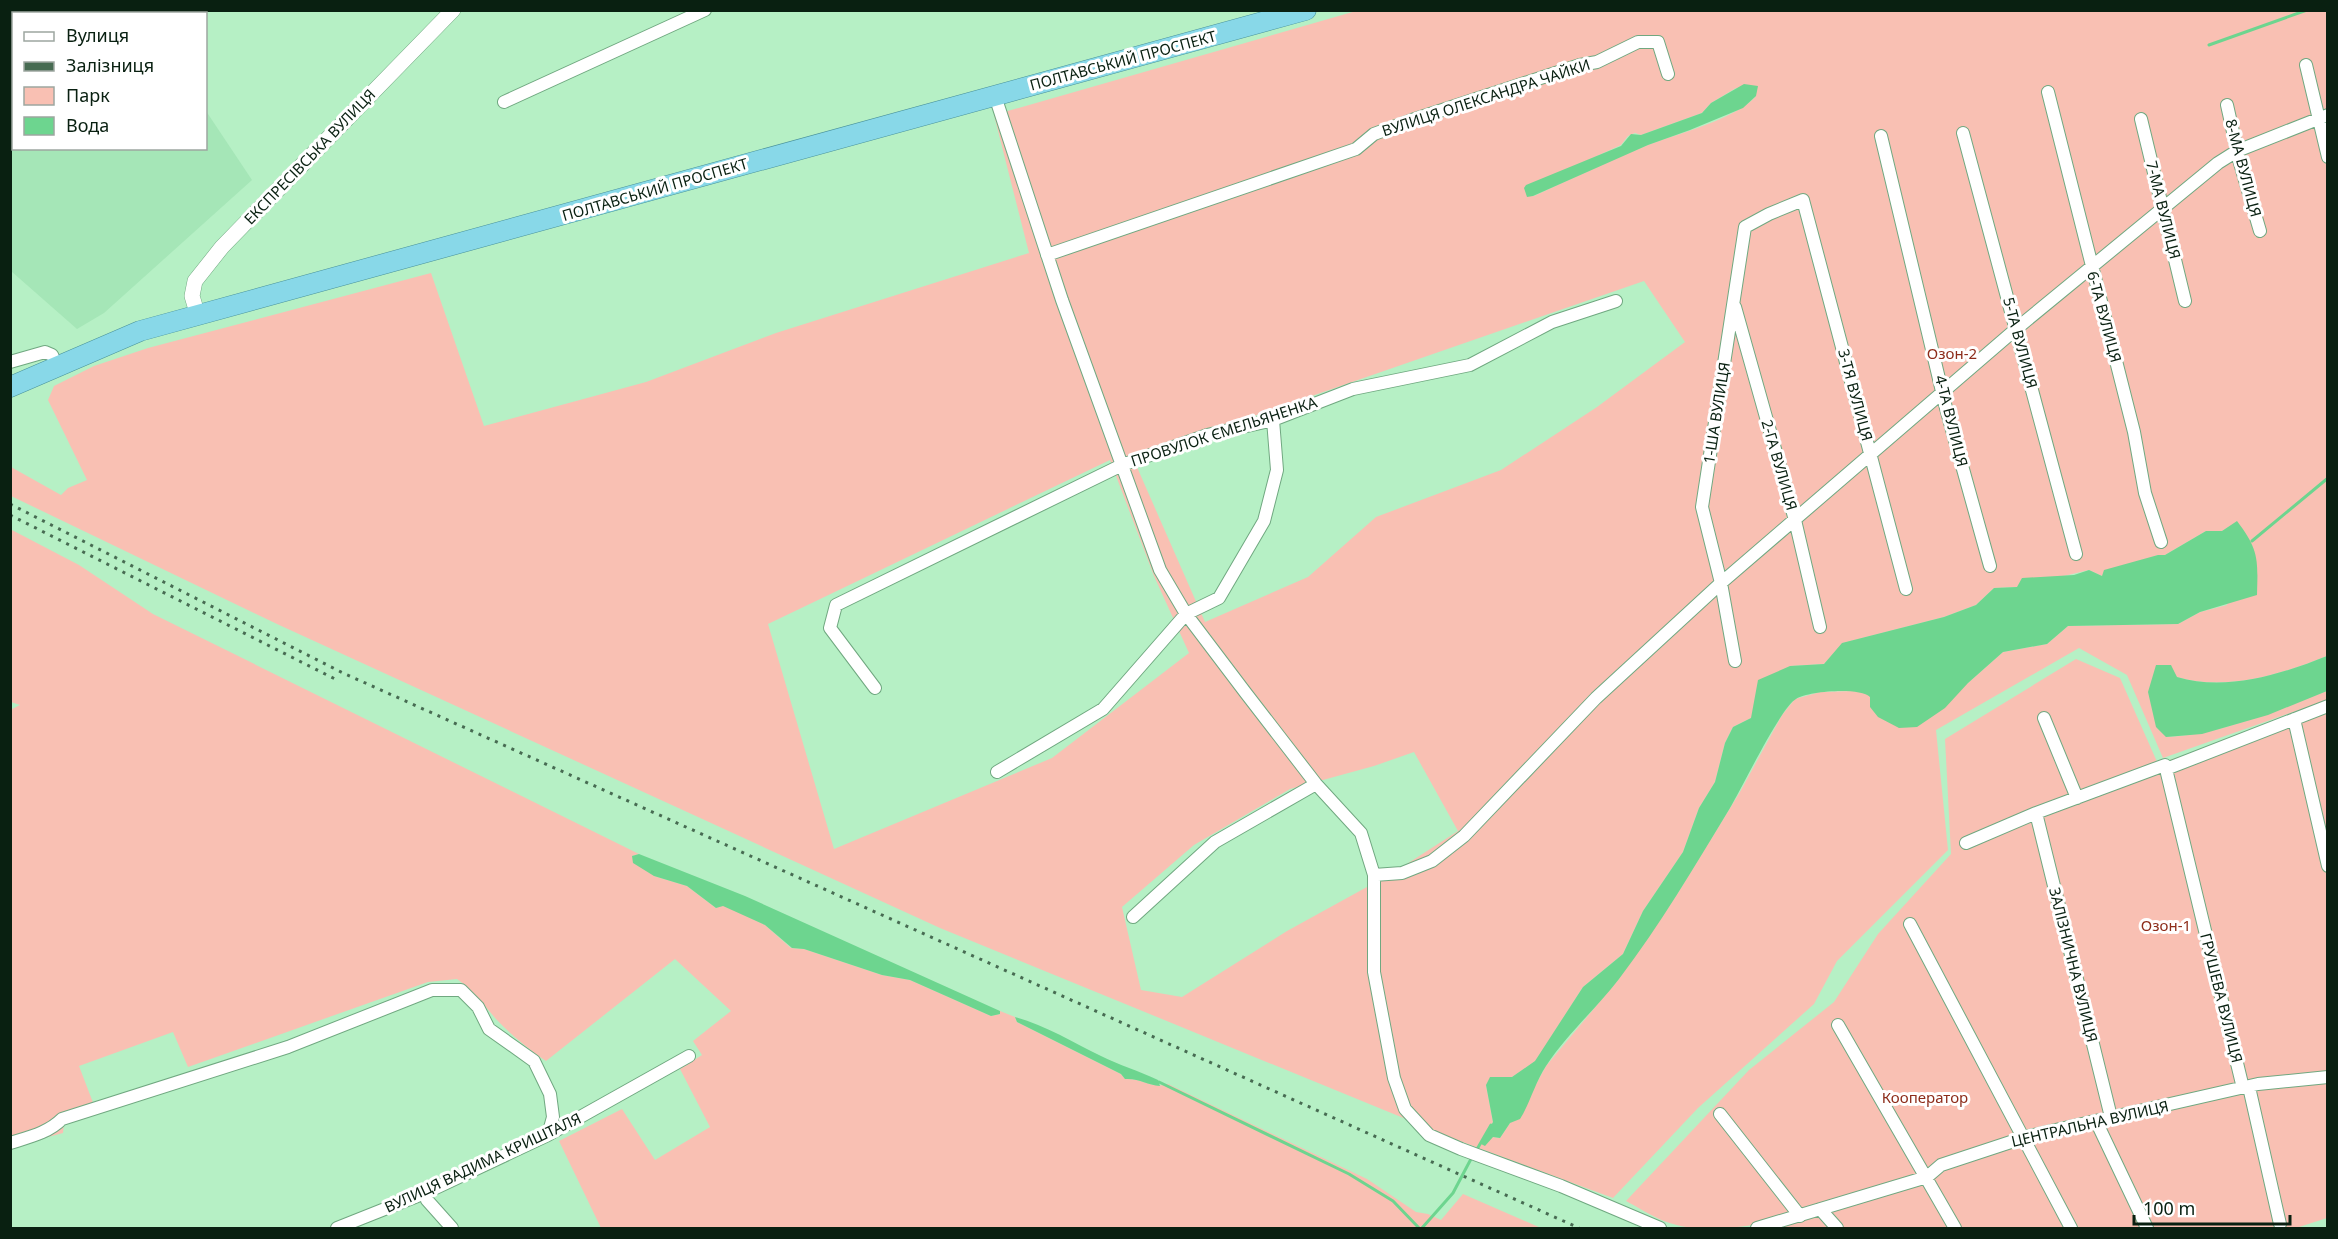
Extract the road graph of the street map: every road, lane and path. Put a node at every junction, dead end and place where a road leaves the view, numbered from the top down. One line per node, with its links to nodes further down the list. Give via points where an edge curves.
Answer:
1 (453, 10): 25 (street, ЕКСПРЕСІВСЬКА ВУЛИЦЯ, via 222,247 195,282 192,296)
2 (705, 10): 9 (street)
3 (1306, 10): 4 (highway, ПОЛТАВСЬКИЙ ПРОСПЕКТ)
4 (1264, 16): 8 (highway, ПОЛТАВСЬКИЙ ПРОСПЕКТ)
5 (2306, 65): 11 (street)
6 (1668, 74): 20 (street, ВУЛИЦЯ ОЛЕКСАНДРА ЧАЙКИ, via 1658,42 1638,42 1597,62 1374,134 1356,149)
7 (2048, 92): 21 (street, 6-ТА ВУЛИЦЯ)
8 (995, 96): 20 (street); 25 (highway, ПОЛТАВСЬКИЙ ПРОСПЕКТ)
9 (504, 102)
10 (2228, 105): 15 (street, 8-МА ВУЛИЦЯ)
11 (2323, 116): 15 (street); 16 (street)
12 (2141, 119): 18 (street, 7-МА ВУЛИЦЯ)
13 (1963, 133): 26 (street, 5-ТА ВУЛИЦЯ)
14 (1881, 136): 30 (street, 4-ТА ВУЛИЦЯ)
15 (2238, 151): 18 (street); 19 (street, 8-МА ВУЛИЦЯ)
16 (2328, 157)
17 (1803, 200): 24 (street, 1-ША ВУЛИЦЯ, via 1745,227); 32 (street, 3-ТЯ ВУЛИЦЯ)
18 (2162, 210): 21 (street); 23 (street, 7-МА ВУЛИЦЯ)
19 (2260, 231)
20 (1047, 255): 33 (street)
21 (2091, 268): 26 (street); 35 (street, 6-ТА ВУЛИЦЯ, via 2134,432 2145,493)
22 (1616, 301): 31 (street, ПРОВУЛОК ЄМЕЛЬЯНЕНКА, via 1552,322 1470,365 1353,389)
23 (2185, 301)
24 (1734, 303): 34 (street, 2-ГА ВУЛИЦЯ); 38 (street, 1-ША ВУЛИЦЯ, via 1702,507)
25 (198, 316): 28 (highway, ПОЛТАВСЬКИЙ ПРОСПЕКТ, via 140,332)
26 (2016, 329): 30 (street); 36 (street, 5-ТА ВУЛИЦЯ)
27 (10, 362): 28 (street, via 45,352 52,355)
28 (57, 366): 29 (highway, ПОЛТАВСЬКИЙ ПРОСПЕКТ)
29 (10, 387)
30 (1944, 392): 32 (street); 37 (street, 4-ТА ВУЛИЦЯ)
31 (1273, 420): 33 (street, ПРОВУЛОК ЄМЕЛЬЯНЕНКА, via 1207,435); 40 (street, via 1277,470 1264,521 1219,598)
32 (1871, 456): 34 (street); 39 (street, 3-ТЯ ВУЛИЦЯ)
33 (1122, 465): 40 (street, via 1160,570); 43 (street, ПРОВУЛОК ЄМЕЛЬЯНЕНКА, via 836,605 830,628)
34 (1795, 520): 38 (street); 41 (street, 2-ГА ВУЛИЦЯ)
35 (2161, 542)
36 (2076, 554)
37 (1989, 566)
38 (1721, 584): 42 (street, 1-ША ВУЛИЦЯ); 54 (street, via 1596,698 1464,836 1432,861 1402,873)
39 (1906, 589)
40 (1186, 614): 48 (street, via 1104,709); 49 (street)
41 (1820, 627)
42 (1735, 661)
43 (875, 688)
44 (2328, 706): 46 (street)
45 (2044, 718): 50 (street)
46 (2294, 719): 47 (street); 53 (street)
47 (2166, 769): 50 (street, via 2165,765); 60 (street, ГРУШЕВА ВУЛИЦЯ)
48 (997, 772)
49 (1316, 784): 54 (street, via 1361,833); 55 (street, via 1215,842)
50 (2076, 798): 51 (street)
51 (2036, 813): 52 (street); 62 (street, ЗАЛІЗНИЧНА ВУЛИЦЯ)
52 (1965, 843)
53 (2328, 866)
54 (1374, 875): 74 (street, via 1374,972 1394,1078 1406,1109 1429,1135)
55 (1133, 918)
56 (1910, 924): 65 (street)
57 (1839, 1025): 67 (street)
58 (689, 1056): 64 (street, ВУЛИЦЯ ВАДИМА КРИШТАЛЯ)
59 (2328, 1077): 60 (street, ЦЕНТРАЛЬНА ВУЛИЦЯ)
60 (2246, 1087): 62 (street, ЦЕНТРАЛЬНА ВУЛИЦЯ); 71 (street, ГРУШЕВА ВУЛИЦЯ)
61 (1720, 1114): 70 (street)
62 (2111, 1117): 63 (street, ЦЕНТРАЛЬНА ВУЛИЦЯ)
63 (2096, 1120): 65 (street, ЦЕНТРАЛЬНА ВУЛИЦЯ); 79 (street)
64 (548, 1135): 66 (street, via 553,1117 550,1094 534,1061 489,1029 478,1007 461,990 432,990 288,1047 62,1119 55,1127); 68 (street, ВУЛИЦЯ ВАДИМА КРИШТАЛЯ)
65 (2022, 1138): 67 (street, ЦЕНТРАЛЬНА ВУЛИЦЯ, via 1941,1165); 78 (street)
66 (10, 1143)
67 (1926, 1177): 69 (street, ЦЕНТРАЛЬНА ВУЛИЦЯ); 77 (street)
68 (425, 1193): 72 (street, ВУЛИЦЯ ВАДИМА КРИШТАЛЯ); 73 (street)
69 (1820, 1209): 70 (street, ЦЕНТРАЛЬНА ВУЛИЦЯ); 76 (street)
70 (1800, 1216): 75 (street, ЦЕНТРАЛЬНА ВУЛИЦЯ)
71 (2280, 1224)
72 (337, 1228)
73 (452, 1228)
74 (1660, 1228)
75 (1757, 1228)
76 (1837, 1228)
77 (1955, 1228)
78 (2071, 1228)
79 (2147, 1228)

